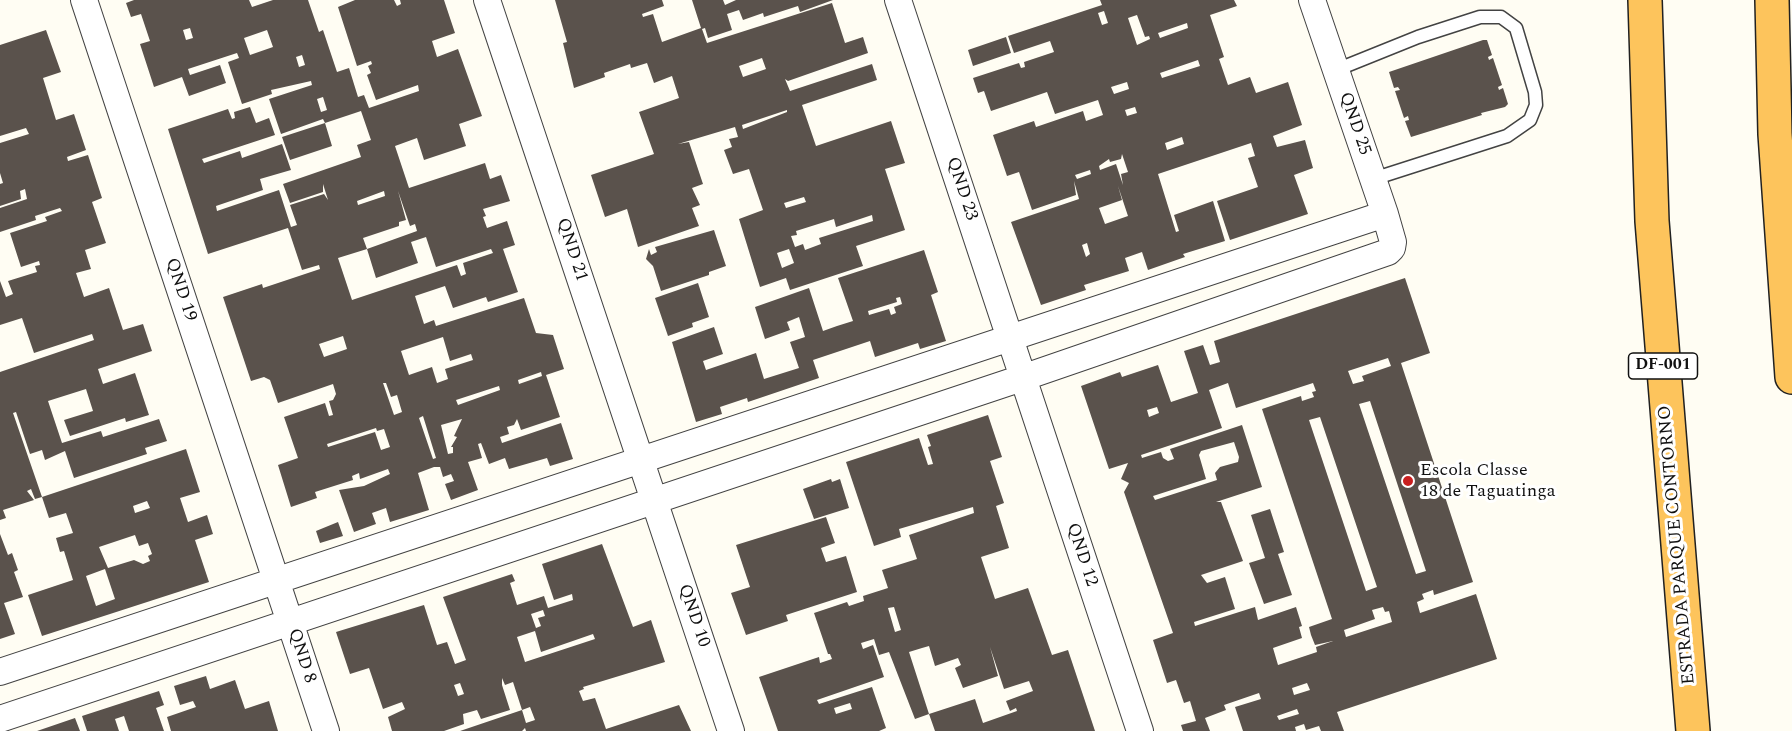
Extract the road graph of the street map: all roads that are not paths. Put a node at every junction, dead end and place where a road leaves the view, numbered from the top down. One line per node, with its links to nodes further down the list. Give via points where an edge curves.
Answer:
1 (84, 0): 15 (street, QND 19)
2 (488, 0): 13 (street, QND 21)
3 (898, 0): 10 (street, QND 23)
4 (1312, 0): 7 (street, QND 25)
5 (1645, 0): 22 (highway, ESTRADA PARQUE CONTORNO / DF-001, via 1652,221)
6 (1772, 0): 11 (highway, via 1775,134)
7 (1336, 70): 8 (street, QND 25); 8 (lane, via 1480,16 1501,16 1516,28 1535,92 1536,105 1530,120 1507,136)
8 (1373, 179): 9 (street, QND 25)
9 (1385, 214): 10 (street); 12 (street, QND 25, via 1392,248 1363,262)
10 (1010, 337): 12 (street, QND 23); 13 (street)
11 (1792, 376)
12 (1022, 378): 14 (street); 21 (street, QND 12)
13 (640, 459): 14 (street, QND 21); 15 (street)
14 (654, 501): 16 (street); 20 (street, QND 10)
15 (277, 580): 16 (street, QND 8); 17 (street)
16 (291, 623): 18 (street); 19 (street, QND 8)
17 (0, 672)
18 (0, 719)
19 (326, 731)
20 (731, 731)
21 (1140, 731)
22 (1693, 731)

